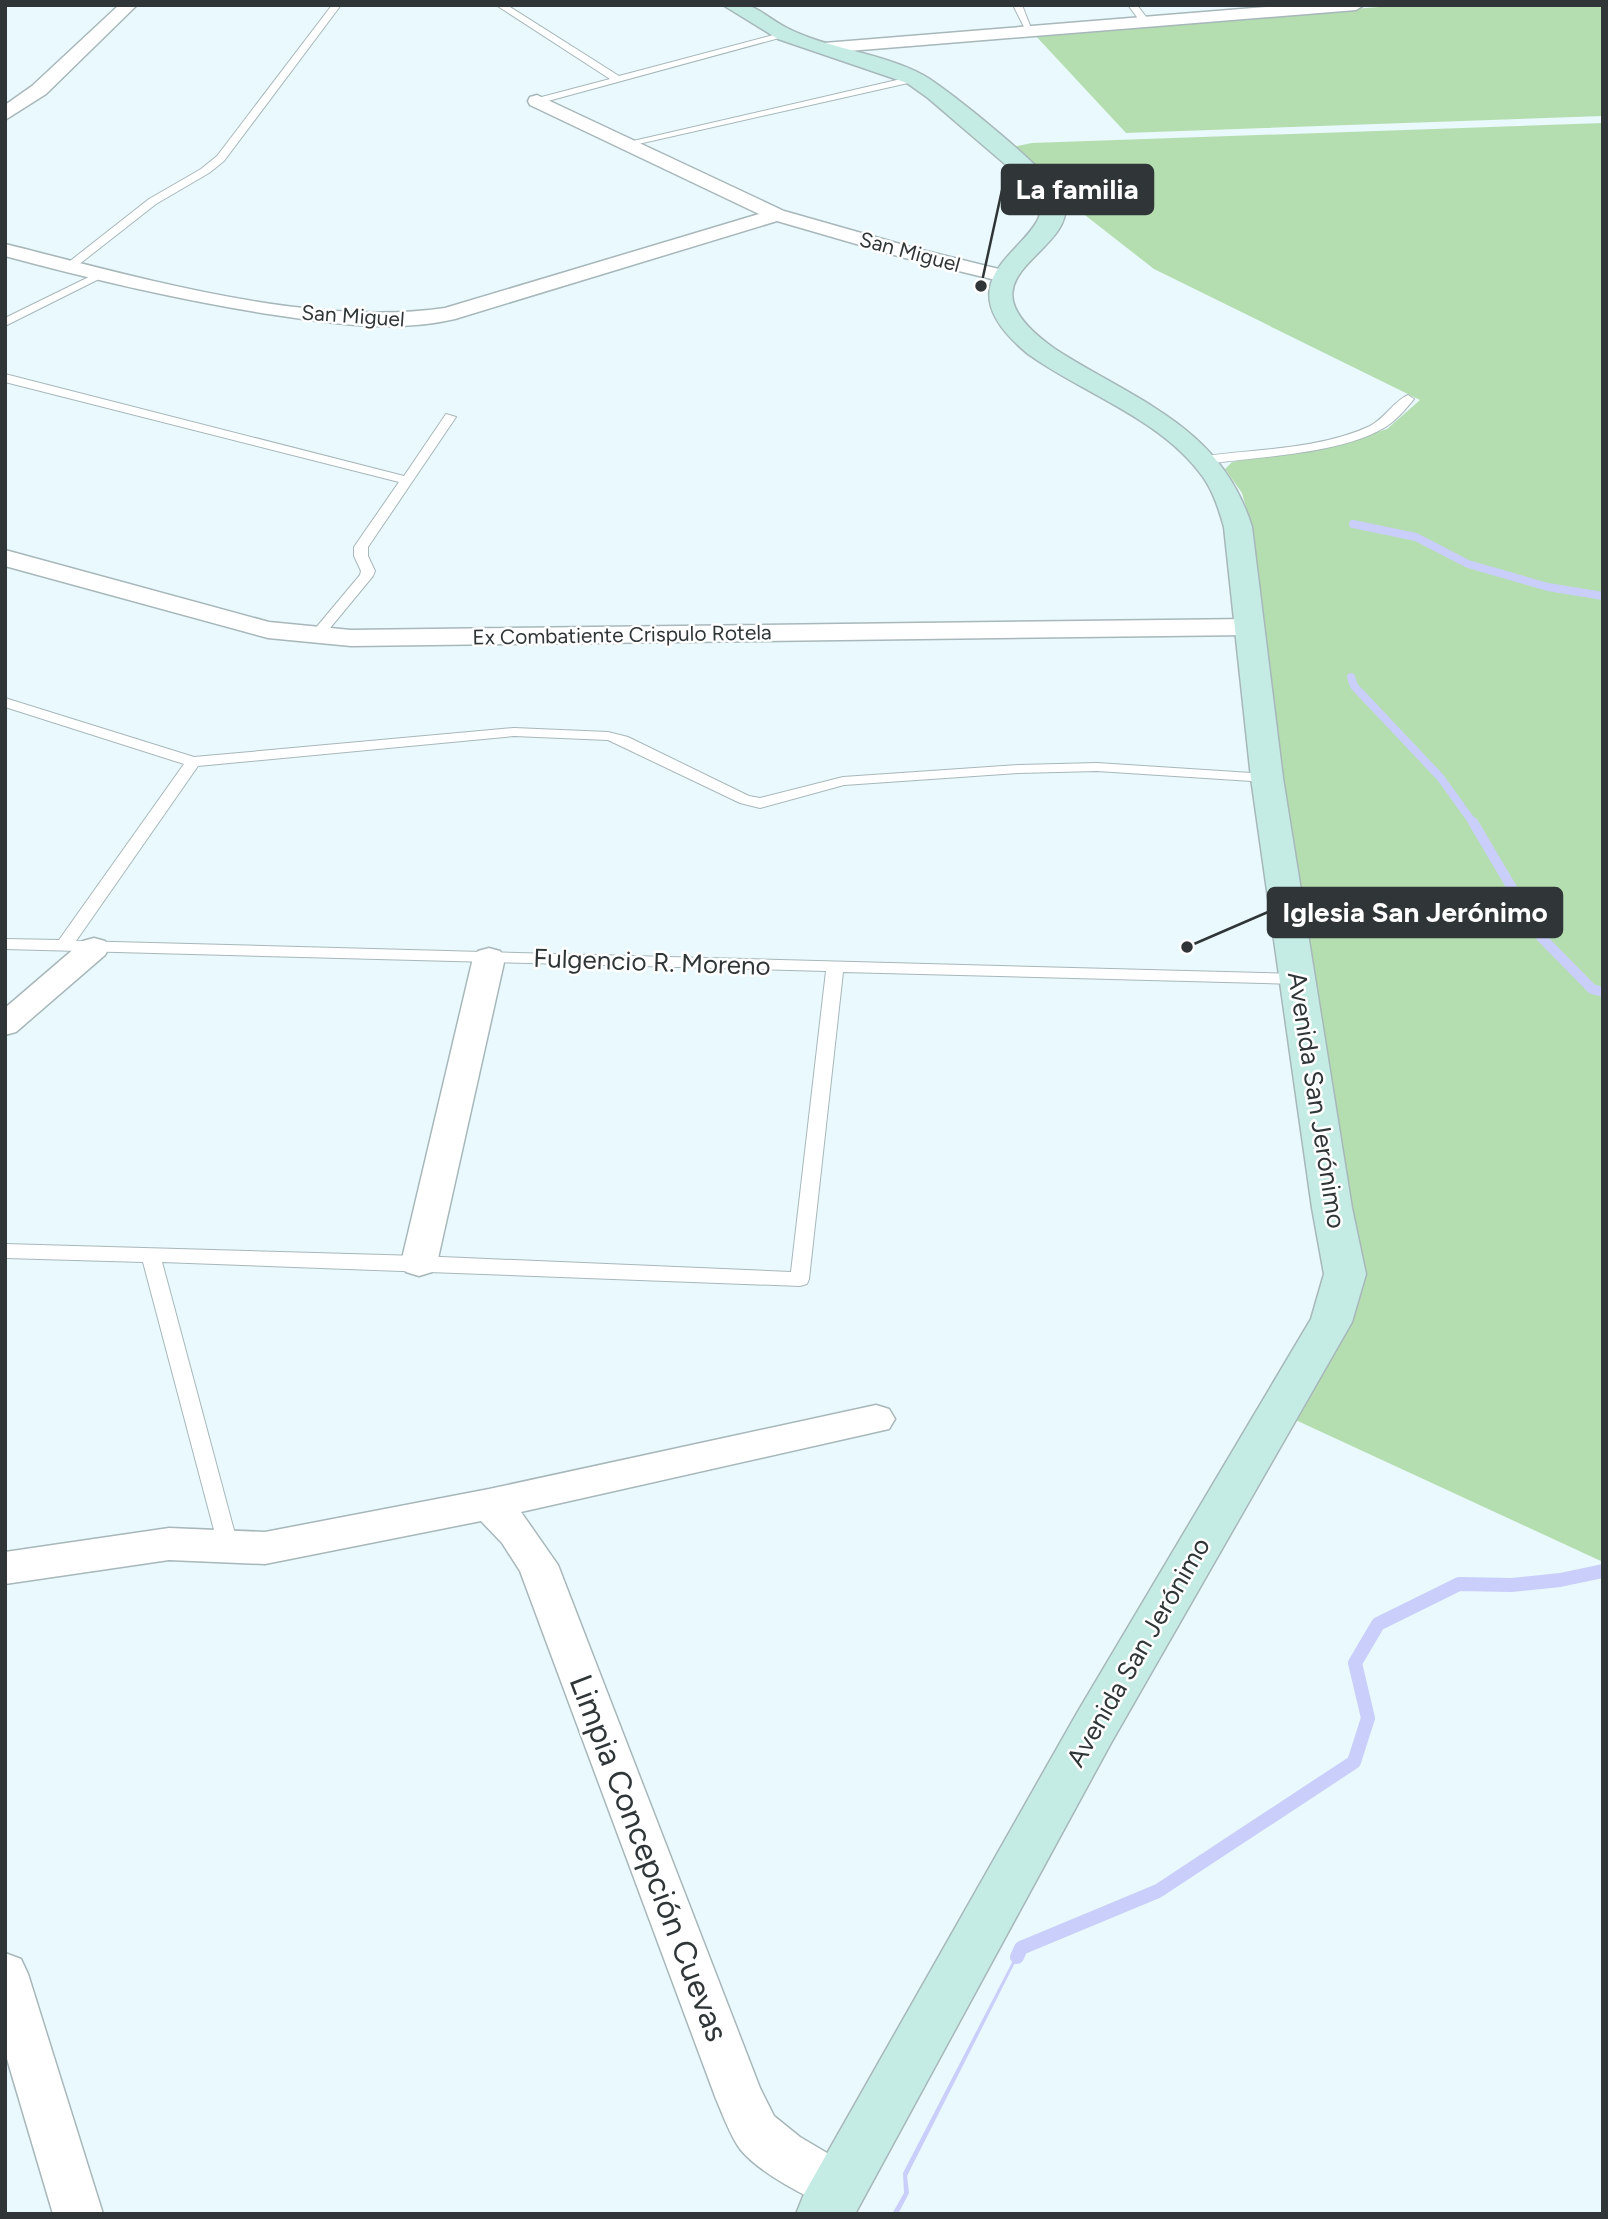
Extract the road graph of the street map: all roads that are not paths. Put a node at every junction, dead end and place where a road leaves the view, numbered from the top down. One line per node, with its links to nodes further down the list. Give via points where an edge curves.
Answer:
1 (129, 5): 16 (street, via 39,90)
2 (337, 5): 20 (lane, via 224,158 166,193)
3 (500, 5): 13 (lane)
4 (733, 5): 11 (street)
5 (1017, 5): 10 (lane)
6 (1132, 5): 9 (lane)
7 (1356, 5): 8 (street)
8 (1240, 9): 9 (street)
9 (1145, 22): 10 (street)
10 (1030, 31): 12 (street)
11 (785, 35): 12 (street); 13 (lane)
12 (824, 48): 14 (street)
13 (617, 78): 15 (lane)
14 (914, 79): 17 (lane); 22 (street, via 995,142 1054,200 1050,223)
15 (537, 101): 17 (street, San Miguel)
16 (5, 114)
17 (625, 144): 18 (street, San Miguel)
18 (777, 215): 21 (street, San Miguel, via 421,319 323,317); 22 (street, San Miguel)
19 (5, 250): 20 (street, San Miguel)
20 (69, 267): 21 (street, San Miguel)
21 (99, 275): 23 (lane)
22 (1004, 276): 27 (street, Avenida San Jerónimo, via 998,296 1022,335 1174,433)
23 (5, 323)
24 (5, 378): 28 (lane)
25 (1408, 399): 27 (lane, via 1375,428 1335,440)
26 (450, 417): 28 (lane)
27 (1205, 460): 30 (street, Avenida San Jerónimo, via 1235,508)
28 (407, 480): 31 (lane, via 361,547 366,576)
29 (8, 561): 31 (street, Ex Combatiente Crispulo Rotela, via 218,618)
30 (1249, 627): 31 (street, Ex Combatiente Crispulo Rotela); 34 (street, Avenida San Jerónimo)
31 (316, 636)
32 (5, 702): 33 (lane)
33 (193, 762): 34 (lane, via 530,732 623,740 745,800 760,803 844,781 1019,769 1097,767); 36 (lane)
34 (1266, 778): 39 (street, Avenida San Jerónimo)
35 (5, 944): 36 (lane, Fulgencio R. Moreno)
36 (78, 947): 37 (lane, Fulgencio R. Moreno); 40 (street)
37 (489, 958): 38 (lane, Fulgencio R. Moreno); 43 (street)
38 (835, 967): 39 (lane, Fulgencio R. Moreno); 43 (lane, via 800,1279)
39 (1298, 978): 49 (street, Avenida San Jerónimo, via 1345,1274 1331,1322 1094,1728)
40 (5, 1025)
41 (5, 1251): 42 (lane)
42 (150, 1254): 43 (lane); 46 (lane)
43 (419, 1263)
44 (876, 1419): 45 (street)
45 (489, 1504): 46 (street, via 265,1548); 49 (street, Limpia Concepción Cuevas, via 516,1532 538,1565 740,2099 757,2132)
46 (229, 1549): 47 (street, via 169,1544)
47 (5, 1568)
48 (5, 1975): 50 (street)
49 (830, 2200)
50 (78, 2214)

